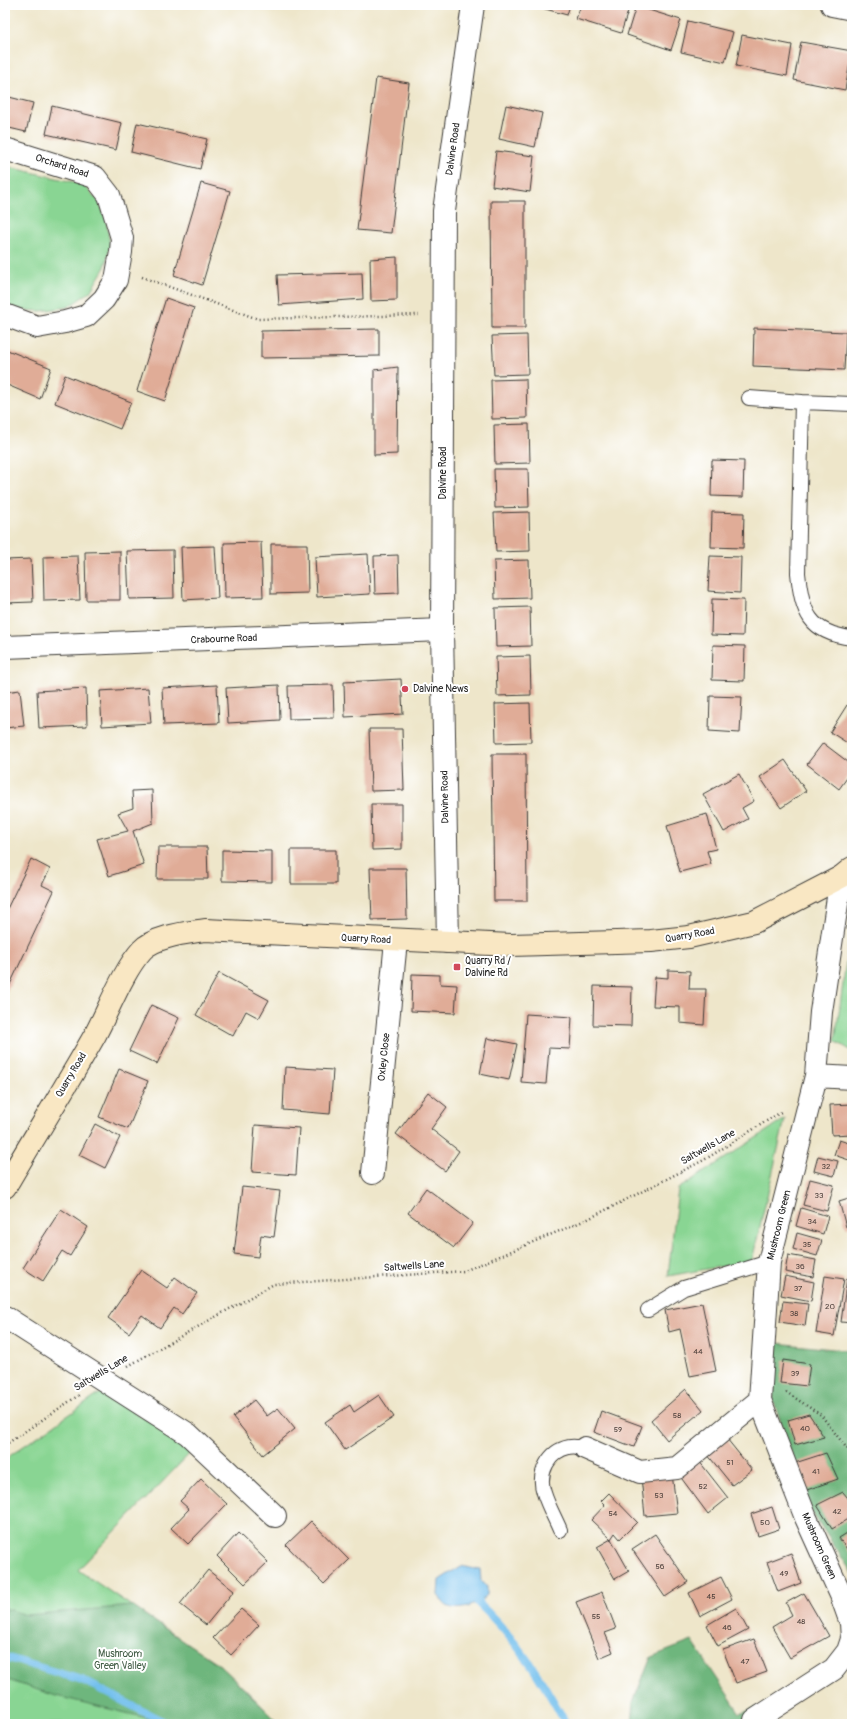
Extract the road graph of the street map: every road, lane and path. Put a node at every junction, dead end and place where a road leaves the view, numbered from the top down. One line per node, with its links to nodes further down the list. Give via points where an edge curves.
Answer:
1 (473, 5): 6 (street, Dalvine Road, via 444,211)
2 (832, 5): 3 (street)
3 (852, 9)
4 (5, 149): 5 (street, Orchard Road, via 95,177 109,195 116,214 122,238)
5 (119, 269): 6 (path, via 258,319); 7 (street, Orchard Road, via 116,280 104,299 86,316 37,327)
6 (444, 314): 11 (street, Dalvine Road)
7 (5, 315)
8 (749, 398): 9 (lane)
9 (802, 402): 10 (lane); 12 (lane, via 798,573 800,599 809,619 827,632)
10 (852, 404)
11 (442, 630): 13 (street, Crabourne Road); 16 (street, Dalvine Road)
12 (852, 638)
13 (5, 647)
14 (847, 872): 16 (street, Quarry Road, via 754,922 689,937 651,941 511,945); 17 (street, Mushroom Green, via 821,1012)
15 (396, 940): 16 (street, Quarry Road); 20 (street, Oxley Close); 21 (street, Quarry Road, via 205,930 178,934 156,941 143,949 126,974 95,1034)
16 (448, 942)
17 (816, 1076): 18 (street); 22 (street, Mushroom Green)
18 (852, 1078)
19 (786, 1109): 26 (path, Saltwells Lane, via 704,1160 588,1219 464,1271 274,1284)
20 (373, 1173)
21 (5, 1186)
22 (770, 1262): 23 (lane, via 684,1288); 25 (street, Mushroom Green)
23 (648, 1310)
24 (5, 1317): 26 (street)
25 (762, 1377): 27 (street, Mushroom Green); 30 (path, via 821,1415)
26 (103, 1379): 28 (path, Saltwells Lane); 31 (street, via 188,1434)
27 (760, 1400): 29 (street, via 677,1468 640,1472); 33 (street, Mushroom Green, via 806,1518 841,1595 851,1623 852,1639 848,1650 834,1669)
28 (5, 1445)
29 (585, 1448): 32 (lane, via 570,1447 558,1452 545,1463 543,1492)
30 (852, 1455)
31 (275, 1516)
32 (560, 1530)
33 (755, 1720)

